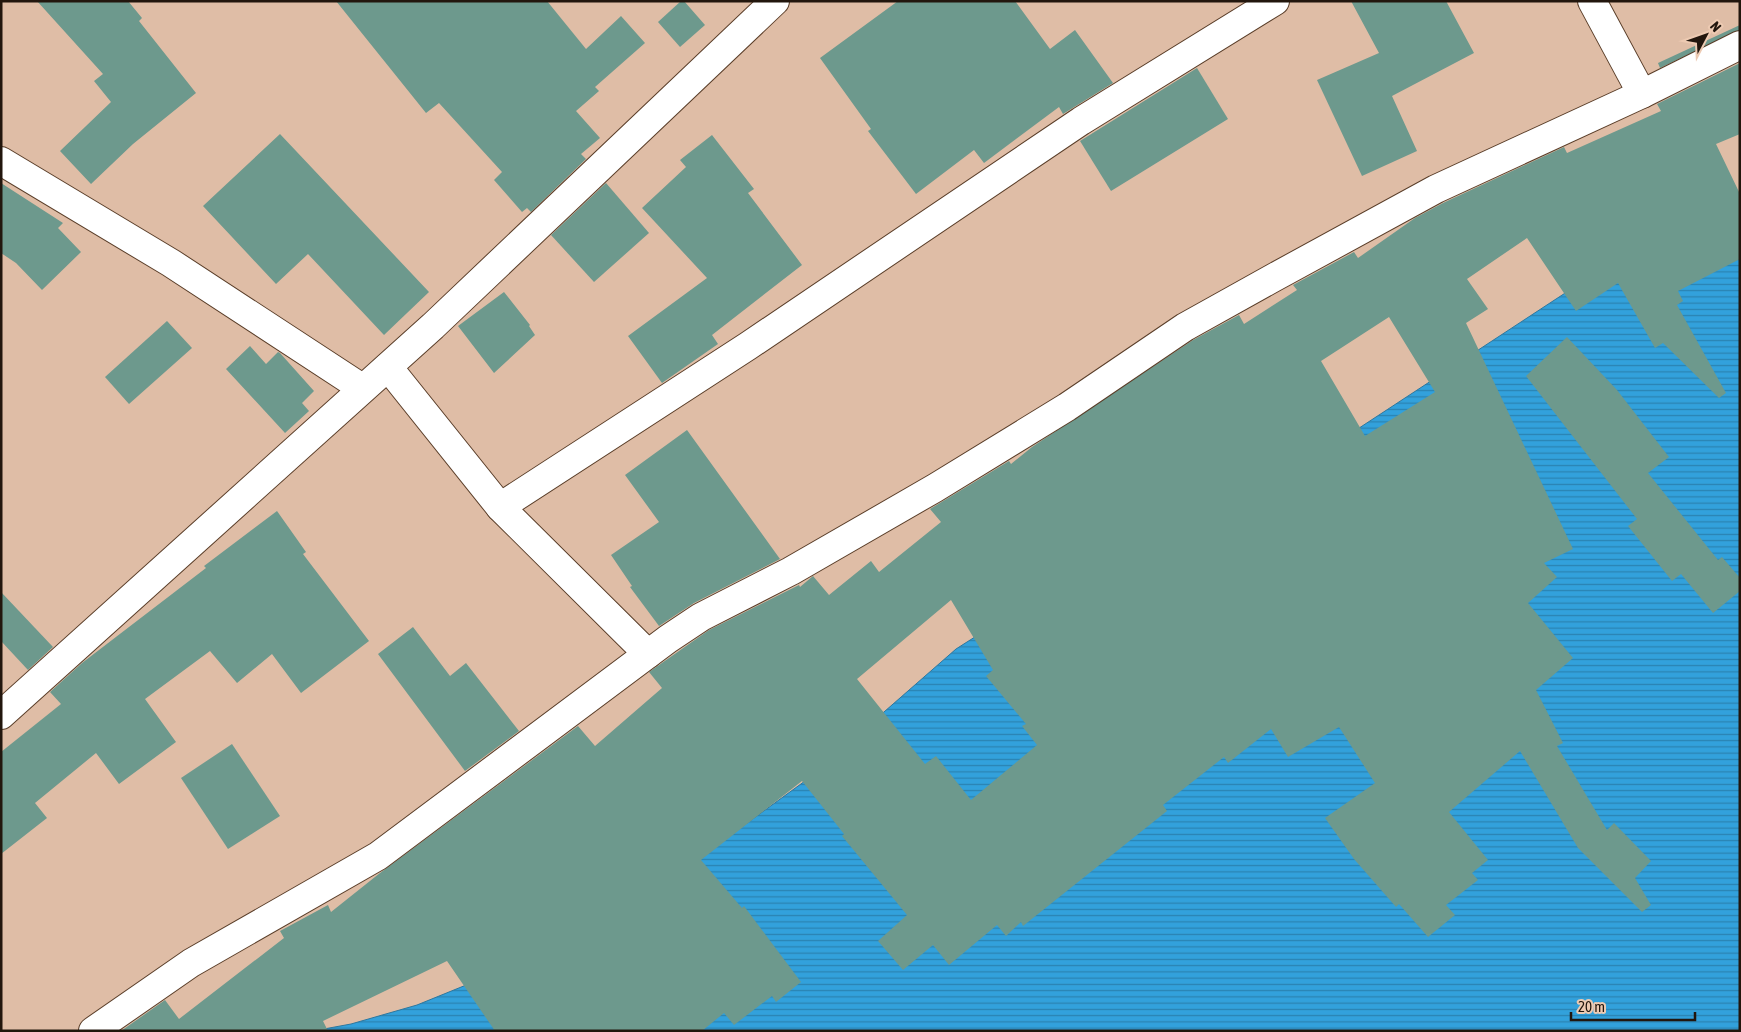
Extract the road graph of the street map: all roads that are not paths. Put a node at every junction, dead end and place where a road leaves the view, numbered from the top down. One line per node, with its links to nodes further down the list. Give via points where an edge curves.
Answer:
1 (775, 1): 7 (street)
2 (1275, 1): 9 (street, via 1081,121 756,340)
3 (1592, 1): 5 (street)
4 (1740, 45): 5 (street)
5 (1642, 94): 10 (street, via 1436,189 1185,328 935,488 791,571 701,618)
6 (1, 161): 8 (street, via 171,264)
7 (388, 367): 8 (street); 9 (street)
8 (362, 388): 11 (street)
9 (500, 507): 10 (street)
10 (648, 654): 12 (street, via 378,856 191,963)
11 (1, 714)
12 (93, 1031)

